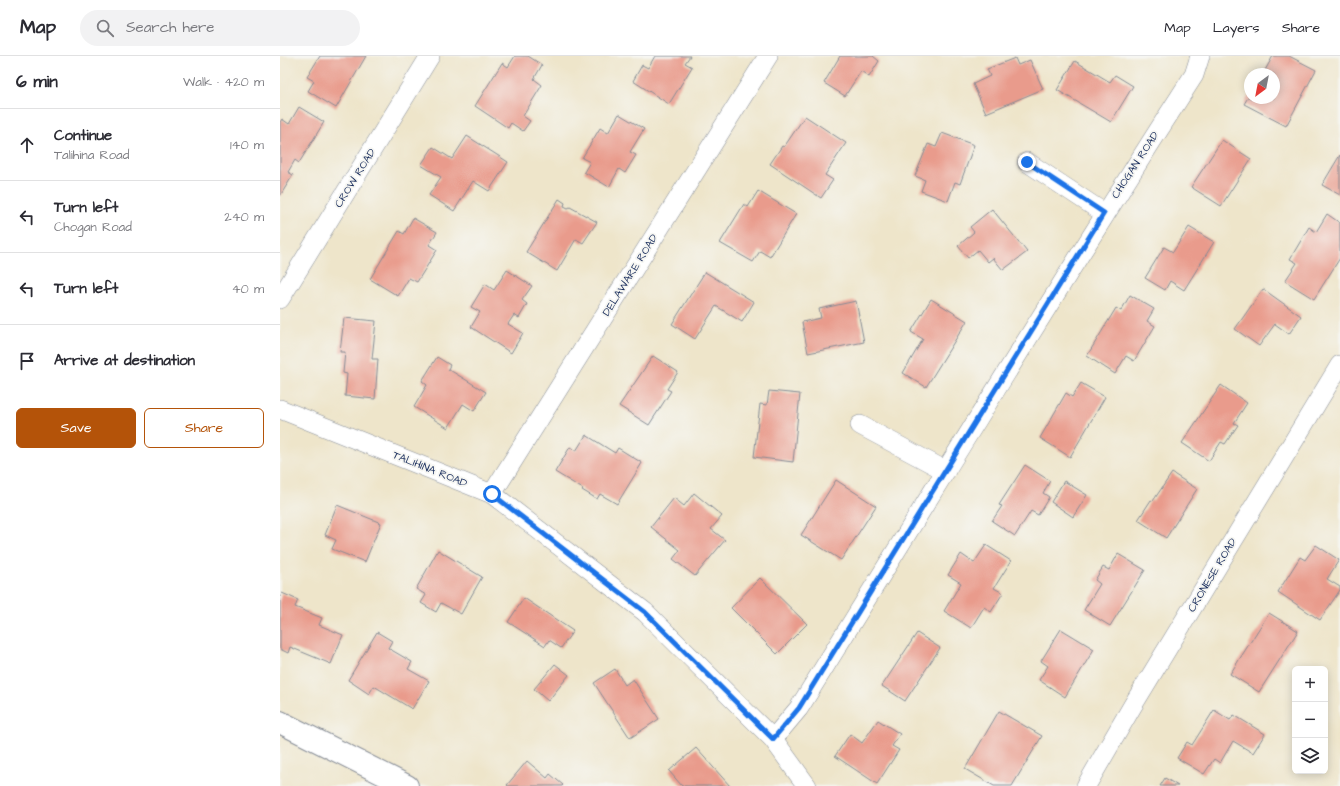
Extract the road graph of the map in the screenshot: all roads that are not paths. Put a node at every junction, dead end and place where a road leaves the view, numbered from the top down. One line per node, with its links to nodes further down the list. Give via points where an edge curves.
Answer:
1 (430, 56): 6 (street, CROW ROAD)
2 (768, 56): 11 (street, DELAWARE ROAD)
3 (1200, 56): 5 (street, CHOGAN ROAD, via 1194,75)
4 (1027, 162): 5 (street)
5 (1104, 213): 10 (street, CHOGAN ROAD)
6 (280, 299)
7 (1340, 364): 16 (street, CRONESE ROAD)
8 (280, 409): 11 (street, TALIHINA ROAD)
9 (860, 425): 10 (street)
10 (946, 471): 13 (street, CHOGAN ROAD, via 799,708)
11 (492, 494): 13 (street, TALIHINA ROAD, via 645,612)
12 (280, 722): 14 (street)
13 (773, 739): 15 (street, TALIHINA ROAD)
14 (407, 786)
15 (807, 786)
16 (1086, 786)

